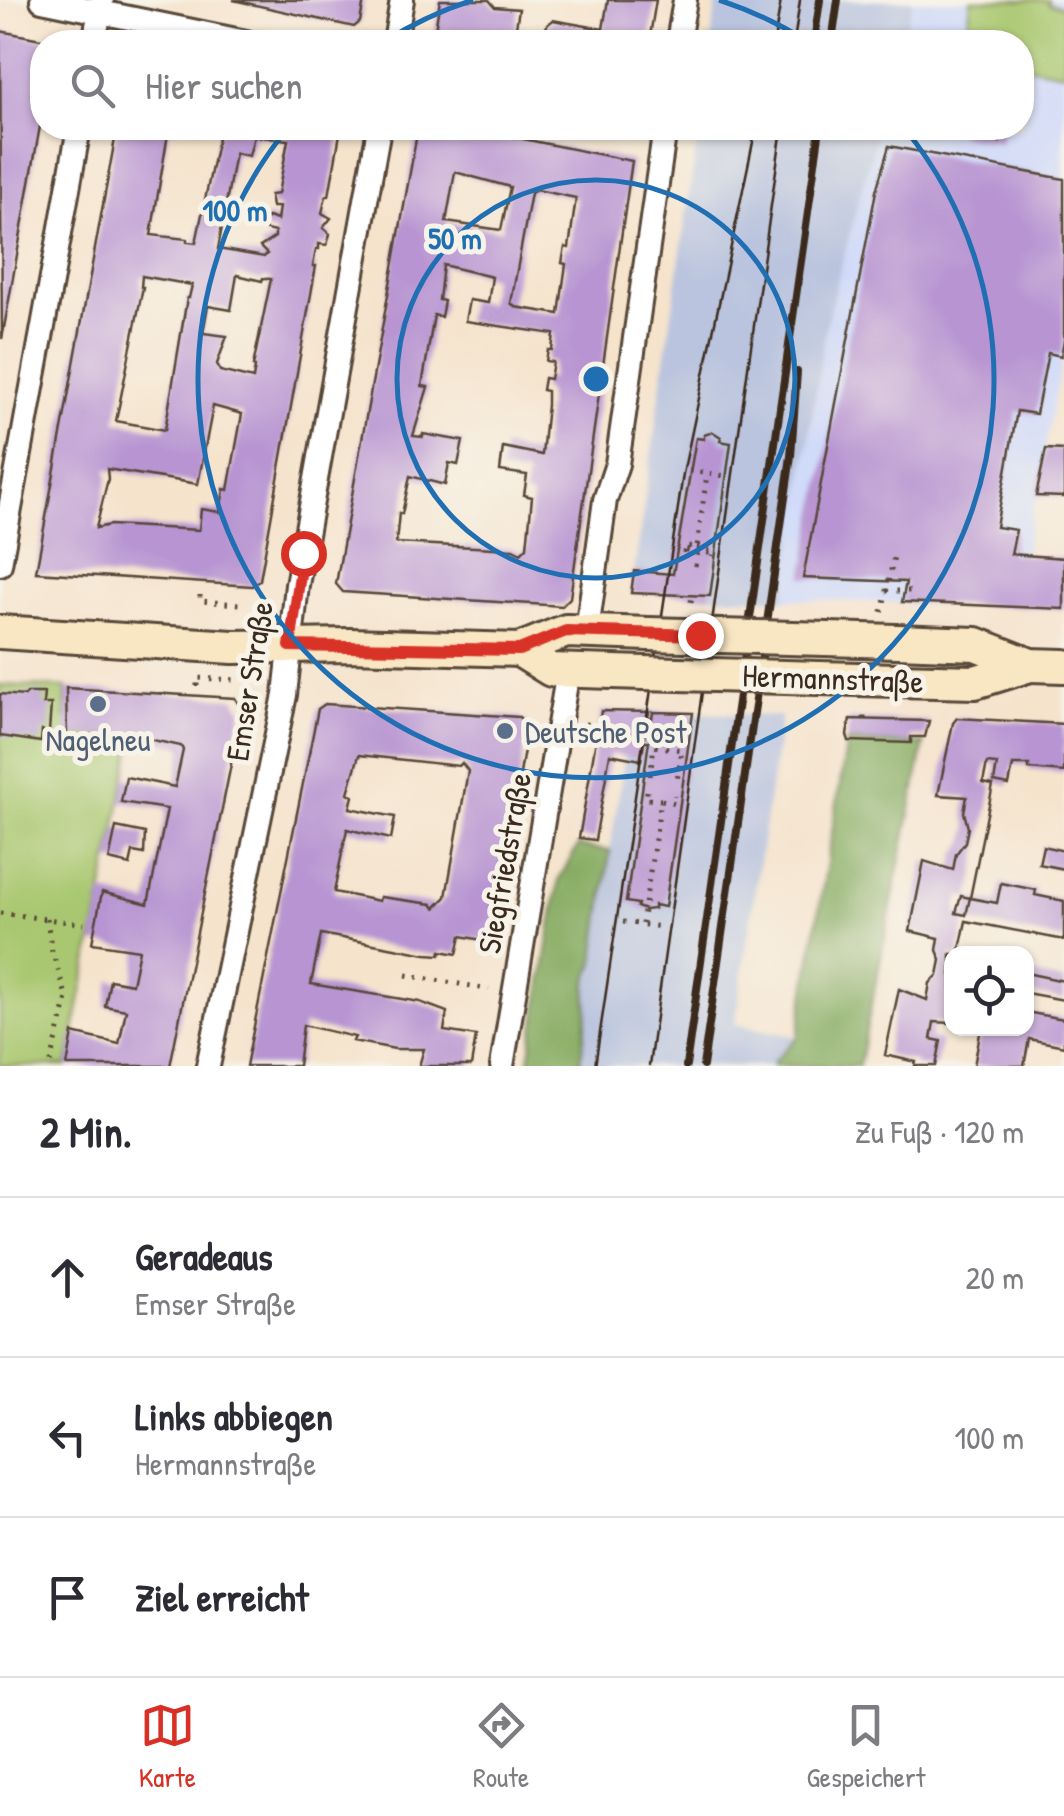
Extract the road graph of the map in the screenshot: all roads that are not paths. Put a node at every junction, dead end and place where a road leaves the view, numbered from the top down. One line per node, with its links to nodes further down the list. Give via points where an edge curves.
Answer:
1 (42, 0): 4 (street)
2 (402, 0): 6 (street)
3 (685, 0): 7 (street)
4 (101, 6): 5 (street)
5 (198, 30)
6 (396, 30)
7 (680, 30)
8 (77, 140): 11 (street)
9 (378, 140): 14 (street, Emser Straße)
10 (660, 140): 12 (street)
11 (0, 564)
12 (587, 631): 15 (main road, Hermannstraße, via 566,631); 16 (main road, Hermannstraße, bridge, via 889,626 976,644)
13 (0, 632): 14 (main road, Hermannstraße)
14 (290, 646): 15 (main road, Hermannstraße); 19 (street, Emser Straße)
15 (519, 650): 18 (main road, Hermannstraße, via 551,670)
16 (1030, 664): 17 (main road, Hermannstraße); 18 (main road, Hermannstraße, bridge, via 975,682)
17 (1064, 666)
18 (568, 671): 20 (street, Siegfriedstraße)
19 (208, 1066)
20 (502, 1066)

